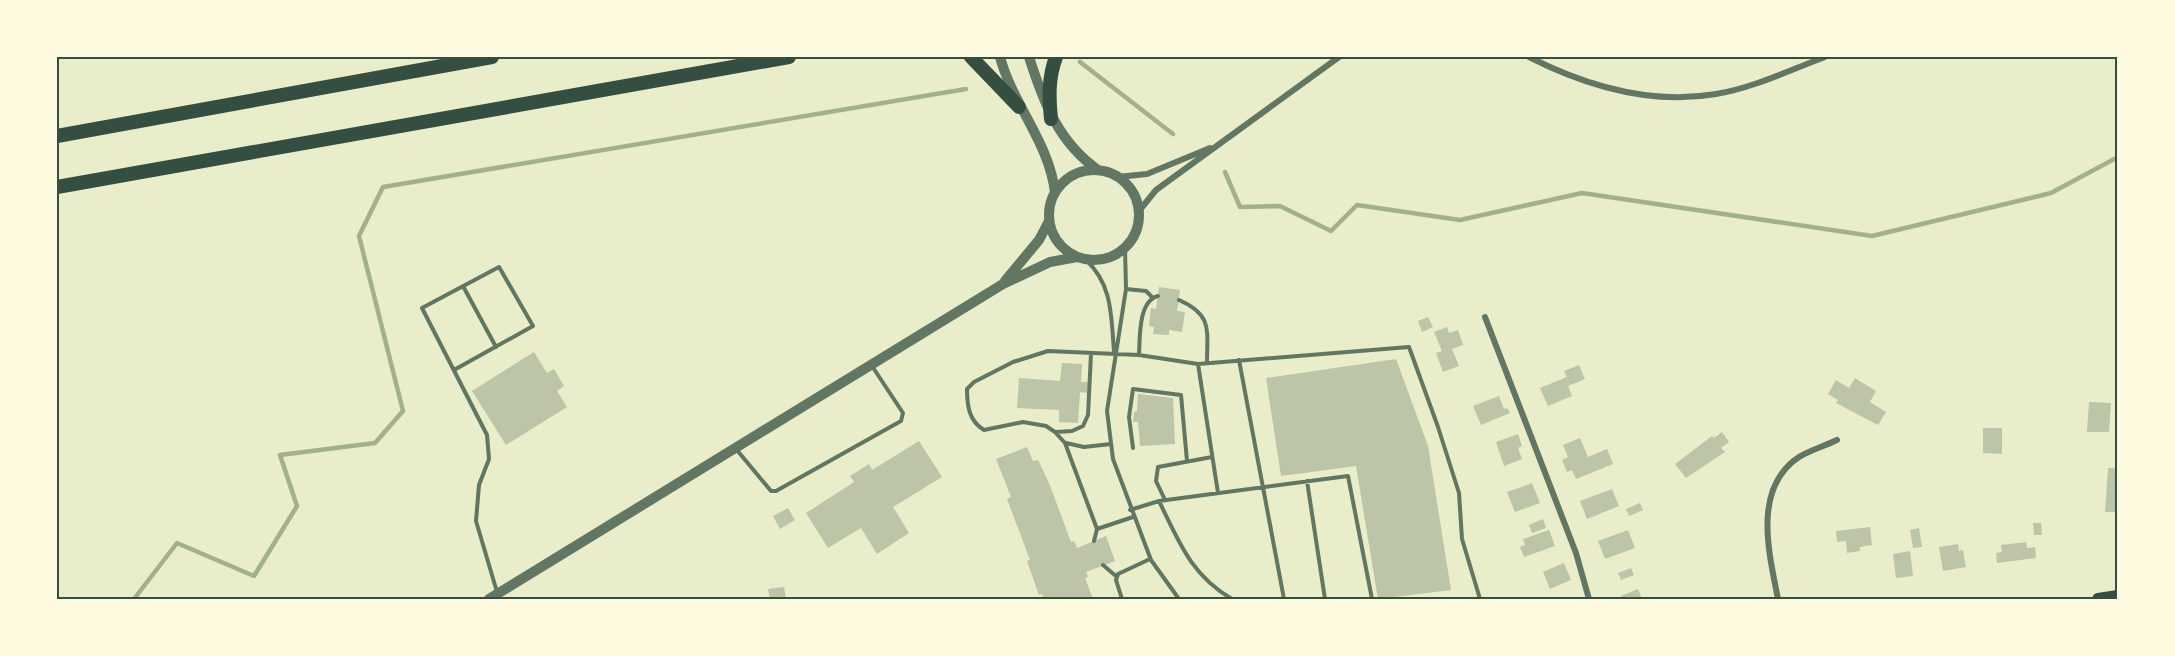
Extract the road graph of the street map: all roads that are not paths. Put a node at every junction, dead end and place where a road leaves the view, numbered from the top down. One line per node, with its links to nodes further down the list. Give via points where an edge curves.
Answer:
1 (492, 57): 13 (highway)
2 (789, 57): 17 (highway)
3 (970, 57): 11 (highway)
4 (1000, 57): 11 (street)
5 (1029, 57): 12 (street)
6 (1056, 57): 12 (highway, via 1048,93)
7 (1339, 57): 14 (street)
8 (1529, 57): 10 (street, via 1591,84 1658,96 1718,94)
9 (1825, 57): 10 (street)
10 (1809, 60)
11 (1019, 107): 18 (street, via 1047,157)
12 (1051, 119): 15 (street, via 1084,160)
13 (57, 136)
14 (1214, 147): 16 (street, via 1147,174); 19 (street, via 1156,190)
15 (1098, 170): 16 (street); 18 (street, via 1068,178)
16 (1117, 177): 19 (street, via 1132,191)
17 (57, 187)
18 (1055, 193): 20 (street)
19 (1139, 211): 21 (street, via 1136,231)
20 (1049, 221): 22 (street, via 1056,239); 23 (street, via 1039,240)
21 (1125, 248): 22 (street, via 1107,258); 25 (lane)
22 (1082, 258): 23 (street, via 1050,262); 32 (lane, via 1098,271 1107,287)
23 (1003, 284): 37 (street)
24 (463, 286): 30 (lane); 30 (lane, via 498,267 533,326); 38 (lane, via 422,308)
25 (1126, 289): 27 (lane, via 1146,291); 32 (lane)
26 (1158, 296): 27 (lane)
27 (1152, 297): 33 (lane, via 1144,310)
28 (1179, 300): 35 (lane, via 1206,319)
29 (1485, 316): 67 (street, via 1576,552)
30 (496, 347): 38 (lane)
31 (1091, 354): 32 (lane); 39 (lane, via 1088,415 1083,426); 39 (lane, via 1048,351 1013,362 967,389 973,420 984,430 1023,422 1046,426)
32 (1114, 355): 33 (lane); 42 (lane, via 1107,411)
33 (1138, 355): 36 (lane)
34 (1239, 360): 35 (lane); 48 (lane); 66 (lane, via 1408,347 1459,493 1462,539)
35 (1207, 363): 36 (lane)
36 (1198, 364): 45 (lane)
37 (872, 365): 44 (street); 44 (lane, via 903,414 901,421 776,491 771,491)
38 (454, 370): 58 (lane, via 487,435 489,459 479,485 476,521)
39 (1055, 432): 41 (lane)
40 (1837, 440): 68 (street, via 1800,456 1780,473 1768,502 1769,552)
41 (1065, 443): 42 (lane, via 1084,447); 53 (lane)
42 (1111, 444): 51 (lane)
43 (1133, 448): 46 (lane, via 1129,417 1133,389 1180,395)
44 (736, 449): 58 (street)
45 (1212, 457): 46 (lane); 49 (lane)
46 (1187, 461): 50 (lane, via 1158,467 1156,481)
47 (1307, 481): 48 (lane); 64 (lane); 65 (lane, via 1348,476)
48 (1262, 486): 49 (lane); 63 (lane)
49 (1218, 492): 50 (lane)
50 (1162, 501): 51 (lane); 62 (lane, via 1186,556 1209,585)
51 (1130, 510): 52 (lane)
52 (1133, 517): 53 (lane); 55 (lane)
53 (1097, 529): 54 (lane)
54 (1094, 542)
55 (1150, 559): 57 (lane); 61 (lane)
56 (1103, 565): 57 (lane)
57 (1117, 577): 60 (lane)
58 (493, 596)
59 (2118, 596): 69 (main road)
60 (1122, 599)
61 (1179, 599)
62 (1232, 599)
63 (1284, 599)
64 (1325, 599)
65 (1372, 599)
66 (1480, 599)
67 (1589, 599)
68 (1778, 599)
69 (2098, 599)

